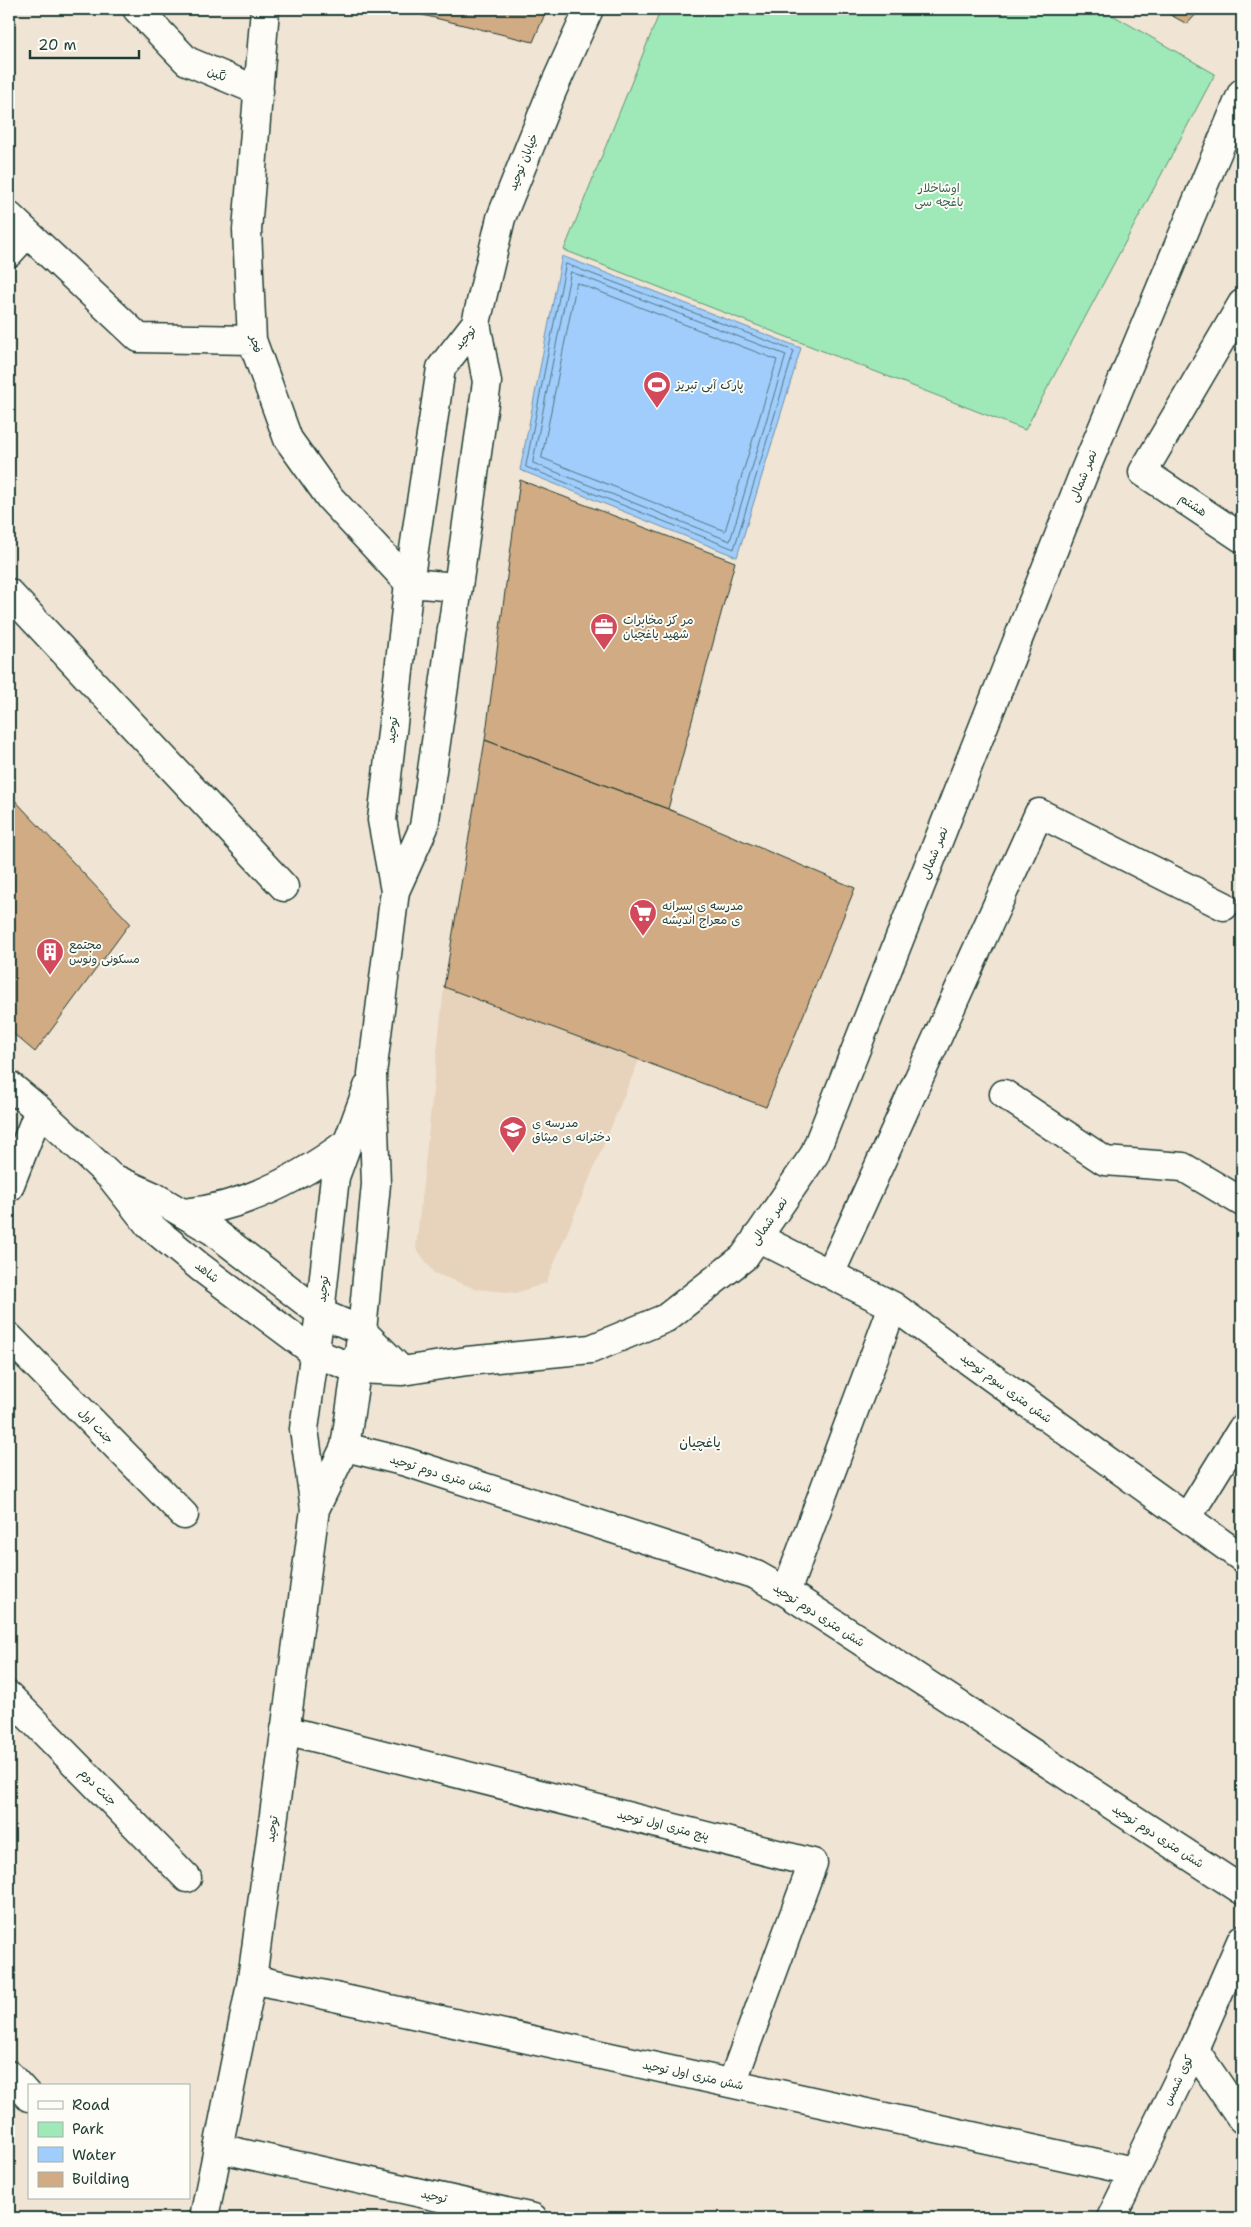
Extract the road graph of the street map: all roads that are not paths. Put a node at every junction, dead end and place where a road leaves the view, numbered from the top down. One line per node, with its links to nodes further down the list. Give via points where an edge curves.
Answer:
1 (137, 9): 4 (street, نگین, via 187,61)
2 (265, 9): 4 (street, فجر)
3 (589, 9): 9 (street, خیابان توحید, via 501,218)
4 (259, 91): 10 (street, فجر, via 248,230)
5 (1242, 93): 27 (street, نصر شمالی, via 1083,475 814,1155)
6 (18, 224): 7 (street); 10 (street, via 139,338)
7 (9, 253)
8 (1242, 304): 11 (street, هشتم, via 1143,472)
9 (476, 323): 12 (street, توحید, via 441,368); 13 (street, توحید, via 487,382)
10 (252, 340): 12 (street, فجر, via 288,439 330,498)
11 (1242, 538)
12 (409, 583): 13 (street); 16 (street, توحید, via 382,820)
13 (457, 587): 16 (street, توحید, via 424,827)
14 (9, 593): 15 (street)
15 (284, 887)
16 (394, 891): 18 (street, توحید)
17 (1224, 906): 28 (street, via 1039,813)
18 (372, 1074): 22 (street, توحید); 31 (street, توحید, via 376,1184)
19 (9, 1085): 21 (street, شاهد)
20 (1004, 1094): 25 (street, via 1105,1161 1183,1166)
21 (39, 1110): 23 (street, شاهد); 24 (street)
22 (348, 1142): 26 (street, via 315,1166 240,1202 211,1211); 30 (street, توحید, via 336,1177)
23 (111, 1177): 26 (street, شاهد); 33 (street, شاهد, via 149,1225)
24 (9, 1187)
25 (1242, 1202)
26 (184, 1213): 30 (street, شاهد, via 213,1231)
27 (757, 1237): 28 (street, شش متری سوم توحید); 35 (street, نصر شمالی, via 744,1257 666,1318 591,1349)
28 (830, 1274): 29 (street, شش متری سوم توحید)
29 (892, 1306): 40 (street, شش متری سوم توحید); 42 (street)
30 (320, 1313): 31 (street, شاهد); 33 (street, توحید)
31 (362, 1331): 34 (street, توحید); 35 (street)
32 (9, 1337): 39 (street, جنت اول)
33 (315, 1353): 34 (street, شاهد); 38 (street, توحید, via 304,1429)
34 (356, 1369): 35 (street, نصر شمالی); 37 (street, توحید)
35 (402, 1371)
36 (1242, 1429): 40 (street)
37 (345, 1447): 38 (street, توحید); 42 (street, شش متری دوم توحید, via 406,1462 747,1572)
38 (315, 1509): 44 (street, توحید)
39 (184, 1515)
40 (1187, 1518): 41 (street, شش متری سوم توحید)
41 (1242, 1558)
42 (786, 1592): 46 (street, شش متری دوم توحید)
43 (9, 1696): 45 (street, جنت دوم)
44 (285, 1730): 48 (street, توحید); 51 (street, پنج متری اول توحید, via 812,1863)
45 (187, 1878)
46 (1242, 1890)
47 (1242, 1939): 49 (street, کوی شمس)
48 (252, 1979): 51 (street, شش متری اول توحید); 54 (street, توحید)
49 (1194, 2049): 53 (street); 55 (street, کوی شمس)
50 (9, 2075): 52 (street)
51 (732, 2083): 55 (street, شش متری اول توحید)
52 (28, 2096)
53 (1242, 2119)
54 (218, 2148): 56 (street, توحید); 57 (street, توحید)
55 (1134, 2171): 58 (street, کوی شمس)
56 (204, 2218)
57 (533, 2218)
58 (1111, 2218)

